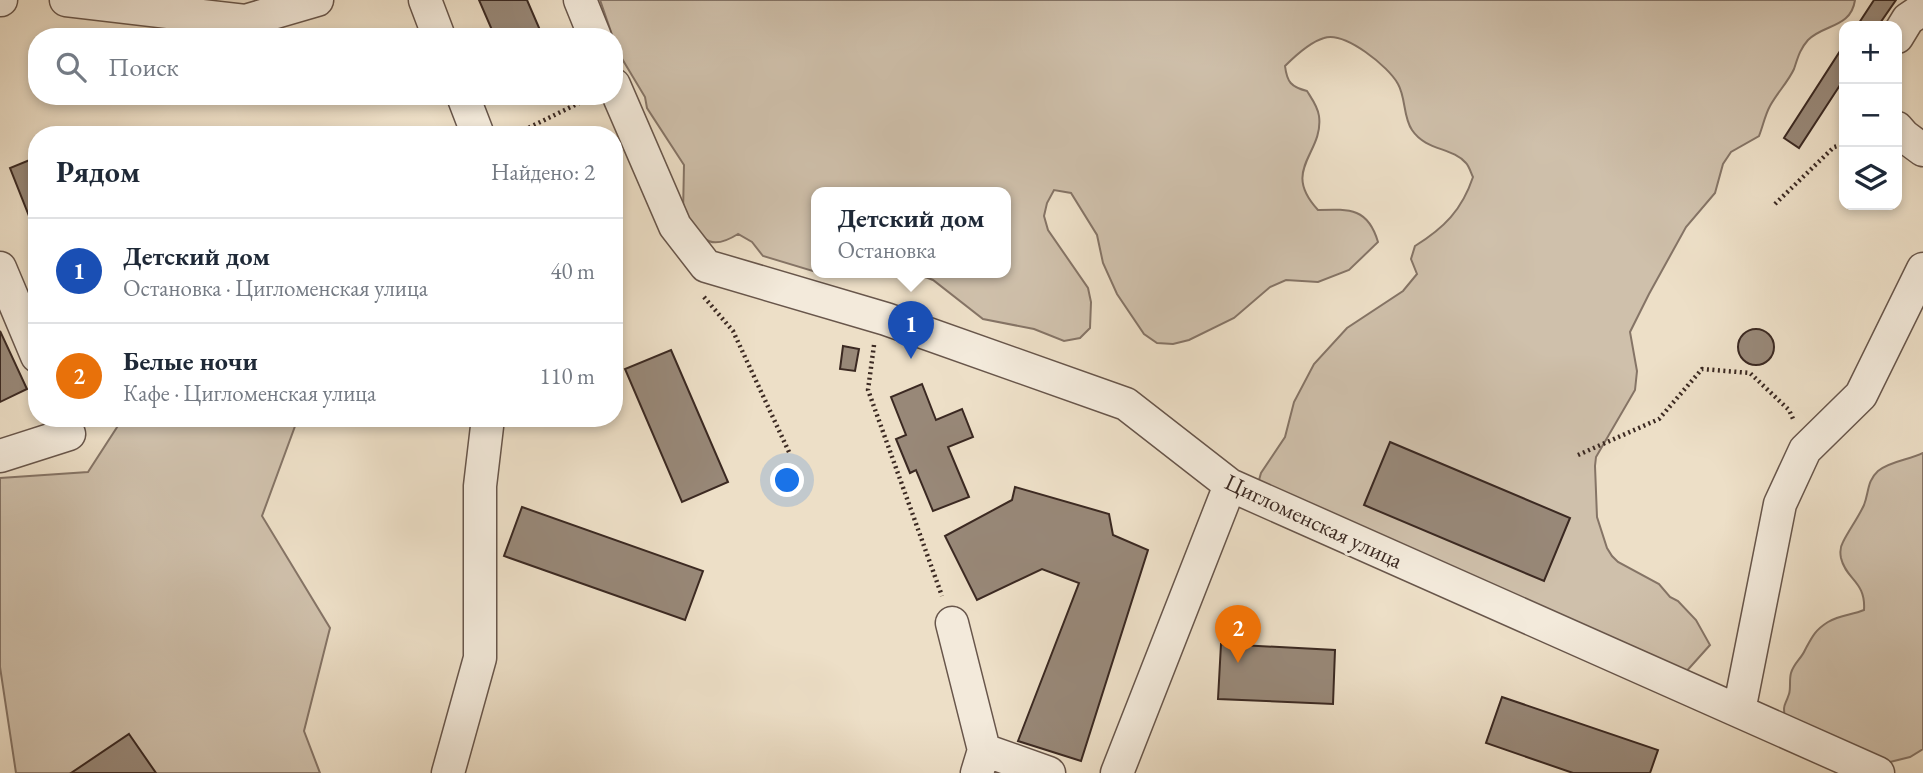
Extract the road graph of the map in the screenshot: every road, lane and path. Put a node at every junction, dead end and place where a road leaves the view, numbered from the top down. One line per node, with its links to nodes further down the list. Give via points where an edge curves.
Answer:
1 (66, 0): 2 (street, via 245,21)
2 (317, 0)
3 (425, 0): 6 (street)
4 (580, 0): 7 (street)
5 (1923, 9): 8 (street)
6 (436, 28)
7 (591, 28)
8 (1902, 29)
9 (466, 105): 12 (street)
10 (574, 105): 13 (path)
11 (623, 105): 20 (street, Цигломенская улица, via 675,226 706,266)
12 (475, 126)
13 (532, 126)
14 (1902, 134): 16 (street)
15 (1839, 145): 17 (path)
16 (1923, 150)
17 (1775, 204)
18 (0, 268): 21 (street)
19 (1923, 269): 24 (street, via 1861,396)
20 (886, 319): 27 (street, Цигломенская улица, via 1126,404); 28 (path, via 875,344 868,390)
21 (28, 335)
22 (66, 427): 26 (street, via 69,434)
23 (487, 427): 31 (street, via 480,486 480,658)
24 (1805, 450): 25 (path, via 1789,410 1750,373 1702,369 1659,419); 29 (street, via 1780,505)
25 (1578, 455)
26 (0, 456)
27 (1230, 485): 29 (street, Цигломенская улица); 33 (street)
28 (952, 623): 30 (street)
29 (1739, 711): 34 (street, Цигломенская улица)
30 (981, 761): 32 (street)
31 (448, 773)
32 (1049, 773)
33 (1117, 773)
34 (1878, 773)

